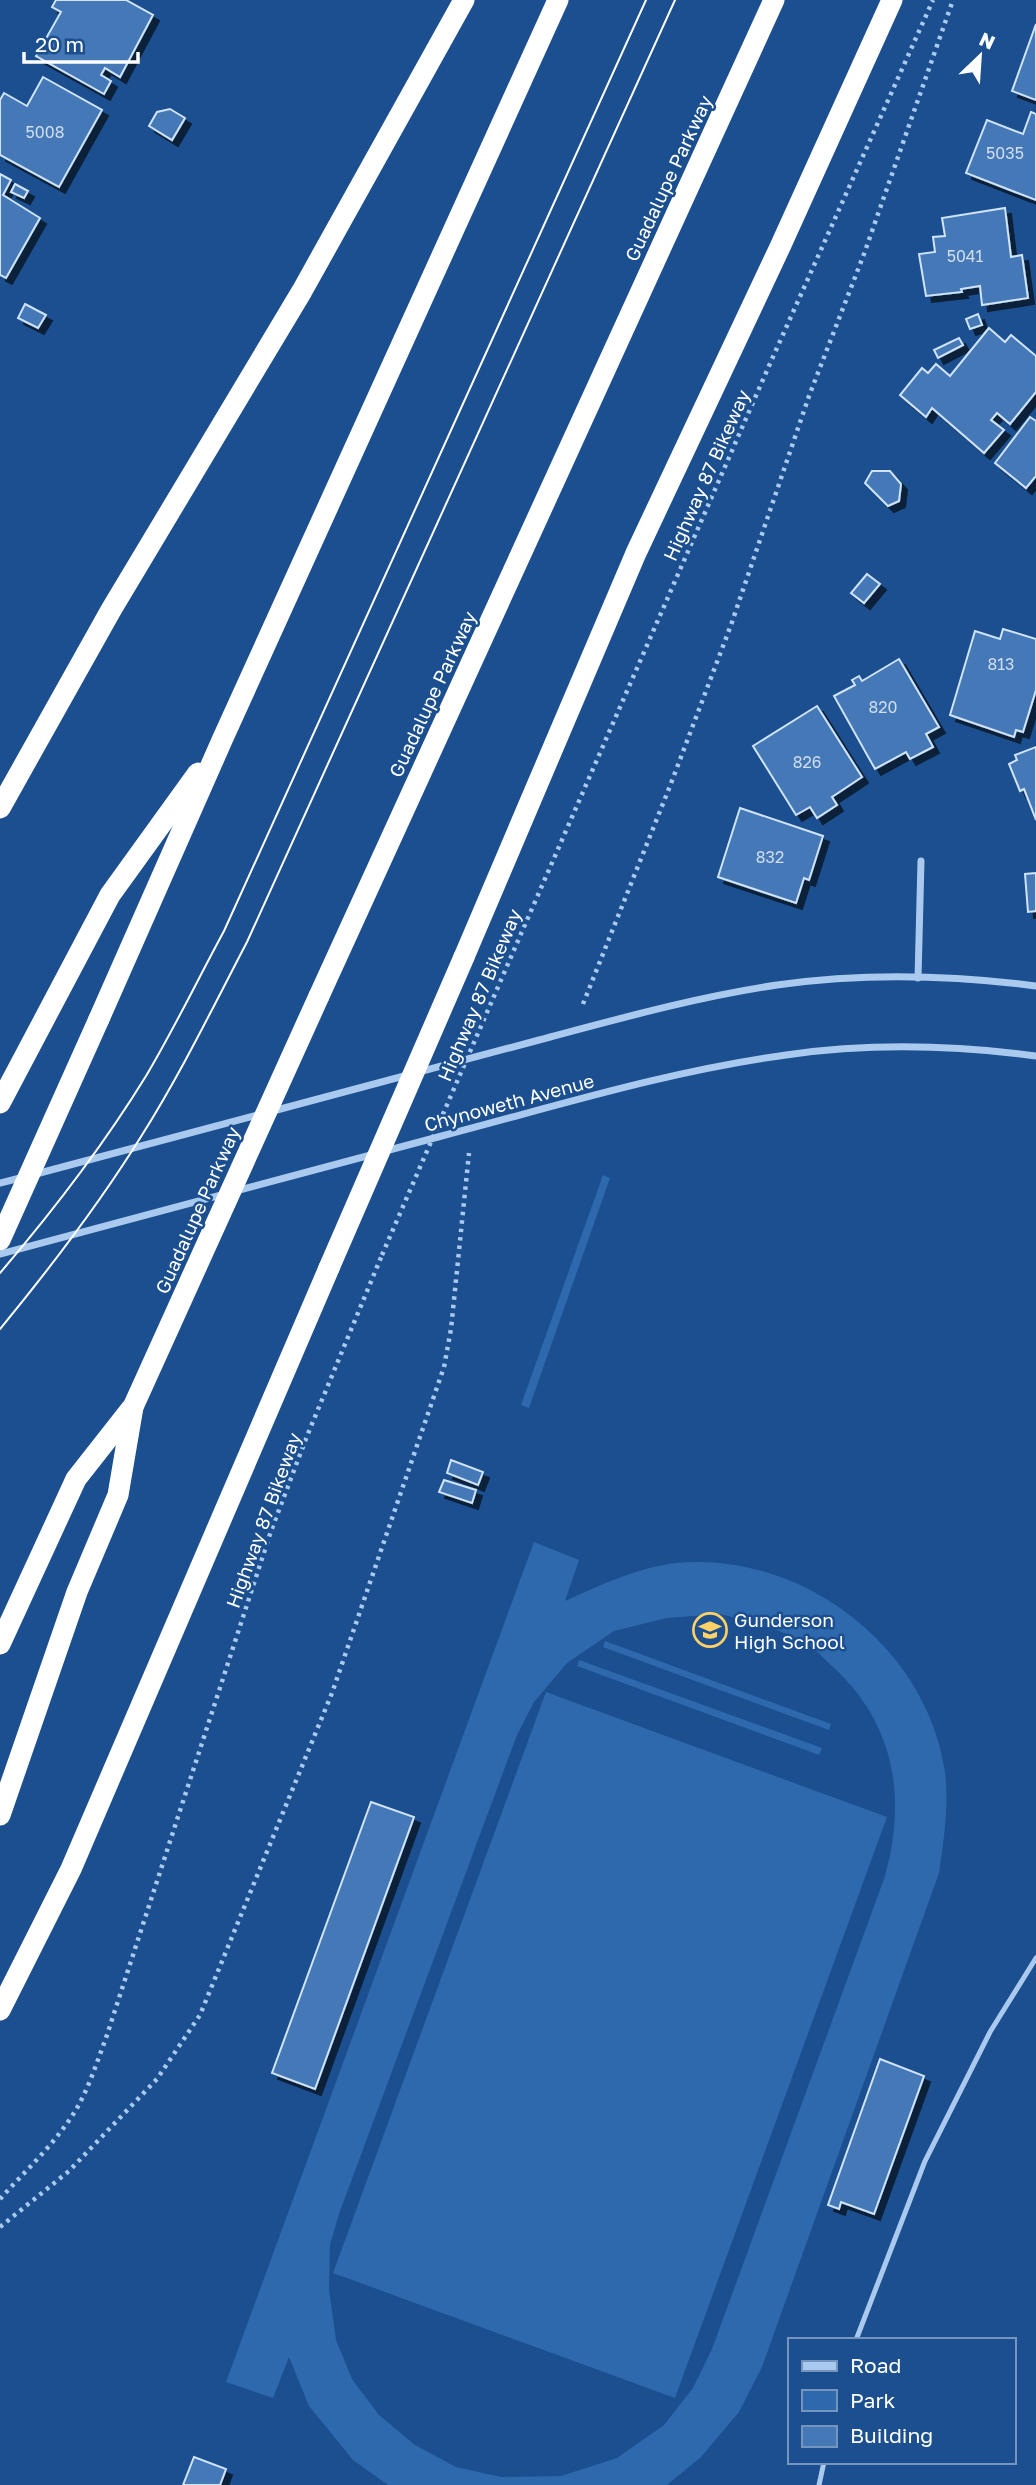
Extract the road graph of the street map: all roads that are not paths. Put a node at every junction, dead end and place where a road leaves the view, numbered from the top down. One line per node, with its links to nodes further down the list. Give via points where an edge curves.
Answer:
1 (464, 0): 6 (highway, via 302,291 111,610)
2 (558, 0): 5 (highway)
3 (774, 0): 15 (highway, Guadalupe Parkway, bridge)
4 (892, 0): 19 (highway, bridge, via 636,553 71,1869)
5 (223, 738): 11 (highway, via 110,895); 13 (highway, bridge)
6 (0, 808)
7 (921, 861): 8 (street)
8 (918, 978): 9 (street); 12 (street, via 779,985 717,996)
9 (1036, 986)
10 (1036, 1056): 14 (street, Chynoweth Avenue, via 917,1046 731,1063)
11 (0, 1103)
12 (0, 1183)
13 (0, 1240)
14 (0, 1254)
15 (133, 1407): 16 (highway, via 76,1479); 17 (highway, via 118,1495 73,1604)
16 (0, 1644)
17 (0, 1815)
18 (1036, 1958): 20 (lane, via 990,2032 925,2161)
19 (0, 2010)
20 (857, 2338)
21 (824, 2464): 22 (lane)
22 (819, 2485)

